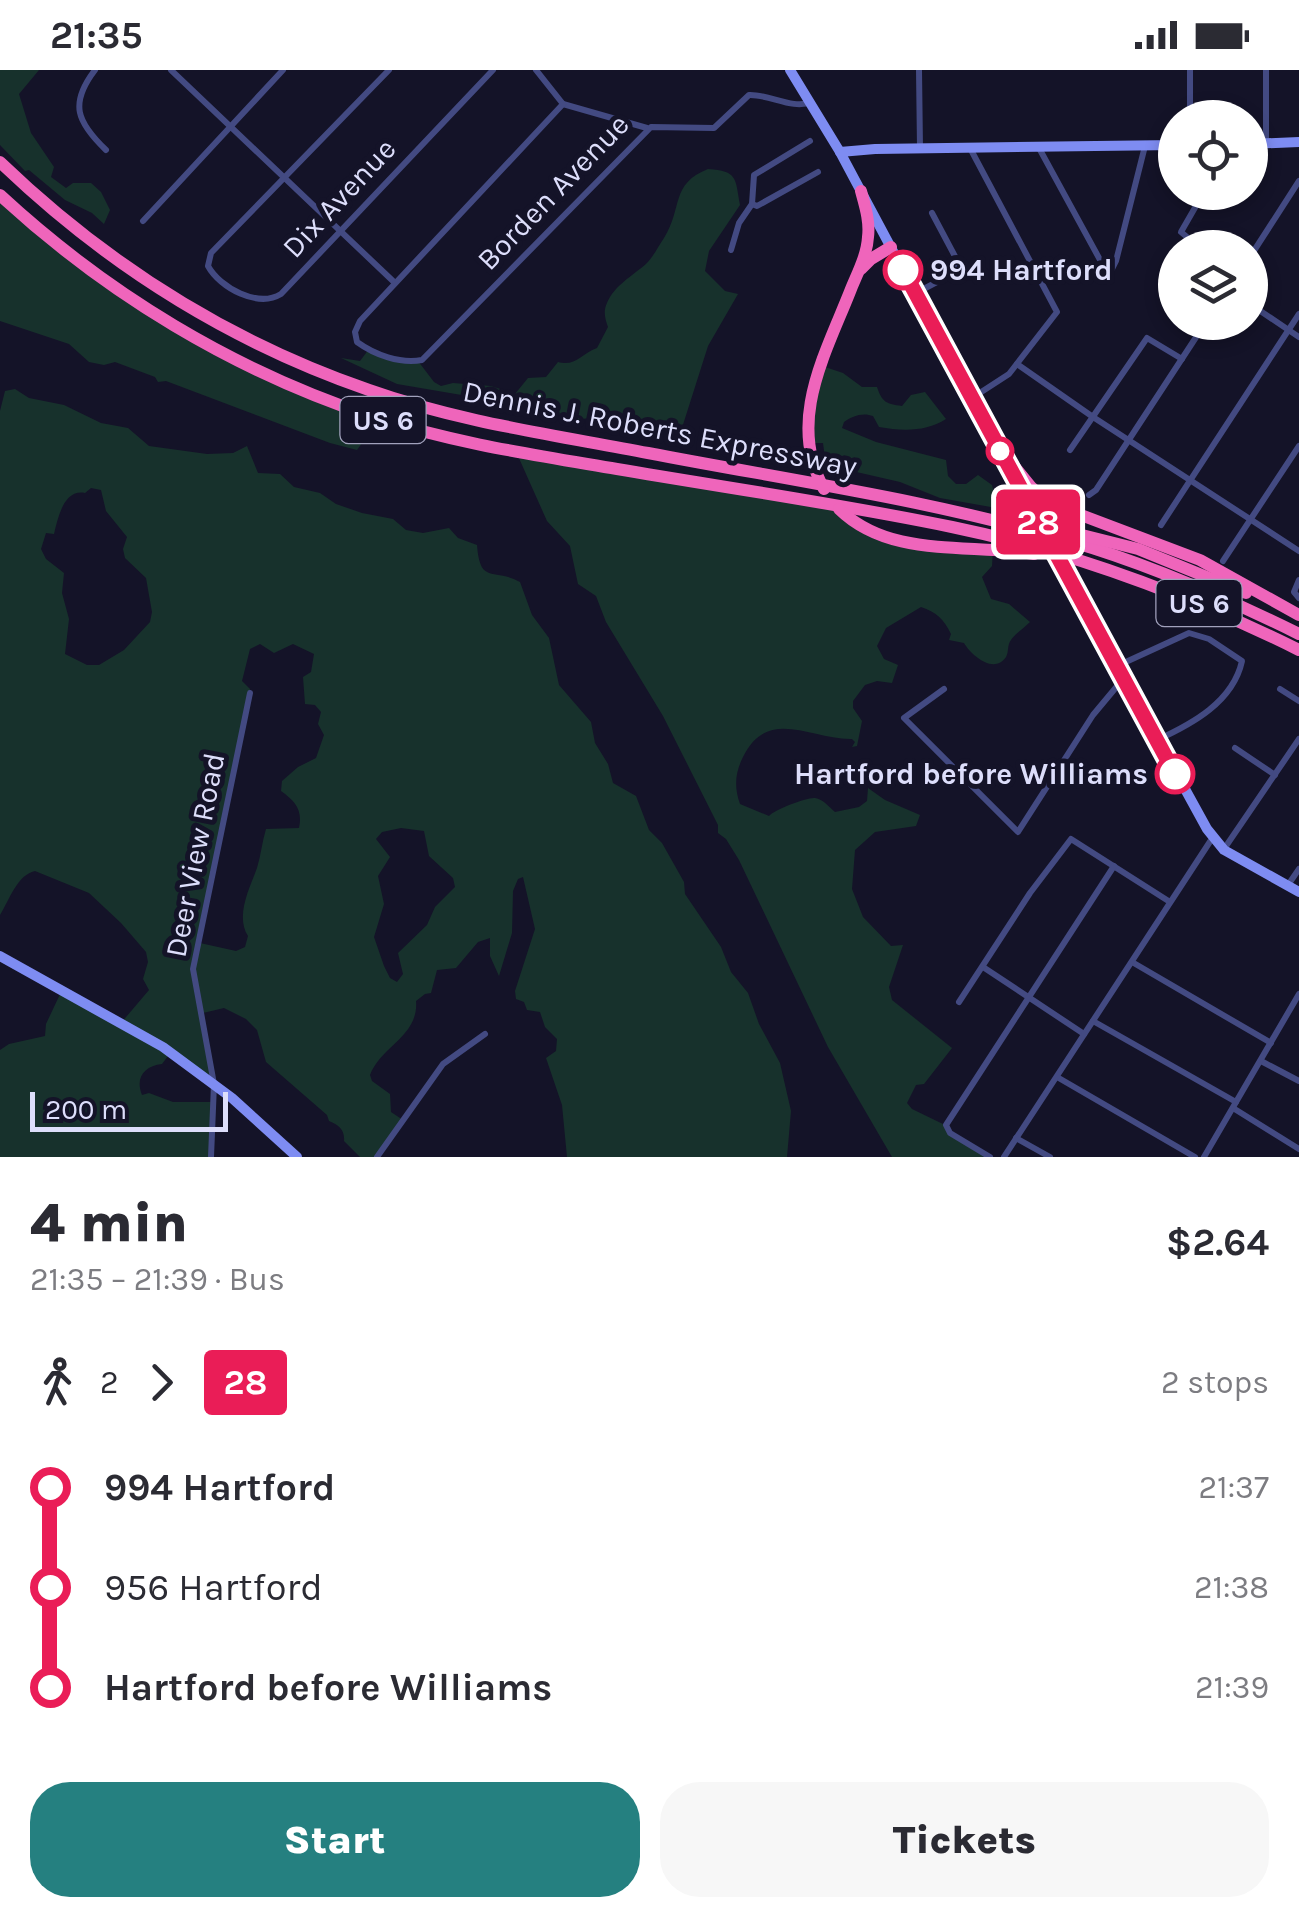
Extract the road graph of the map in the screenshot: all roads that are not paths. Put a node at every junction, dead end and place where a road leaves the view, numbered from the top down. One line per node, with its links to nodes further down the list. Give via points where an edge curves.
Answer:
1 (95, 70): 24 (street, via 78,107)
2 (283, 70): 15 (street)
3 (389, 70): 29 (street)
4 (493, 70): 36 (street, Dix Avenue)
5 (536, 70): 14 (street)
6 (790, 70): 13 (main road)
7 (1190, 70): 11 (street)
8 (1266, 70): 12 (street)
9 (175, 71): 15 (street)
10 (918, 71): 25 (street)
11 (1190, 100)
12 (1266, 100)
13 (811, 102): 16 (street, Borden Avenue, via 800,106 748,95 714,128); 26 (main road)
14 (563, 104): 16 (street); 41 (street)
15 (230, 126): 29 (street); 35 (street)
16 (648, 128): 41 (street, Borden Avenue, via 422,360 407,362 365,348 354,332)
17 (810, 141): 33 (street, via 754,175)
18 (1299, 142): 19 (main road)
19 (1268, 144)
20 (1145, 145): 21 (main road); 22 (main road); 22 (street, via 1112,269 1105,269)
21 (1158, 145)
22 (1038, 147): 23 (main road)
23 (970, 148): 25 (main road); 49 (street, via 1057,312)
24 (106, 150)
25 (920, 150): 26 (main road)
26 (840, 152): 31 (main road)
27 (0, 162): 58 (highway, Dennis J. Roberts Expressway / US 6, via 76,230 156,287 328,375 468,418)
28 (818, 172): 33 (street)
29 (286, 178): 36 (street); 36 (street, Dix Avenue, via 218,245 208,264 214,276 270,300)
30 (1299, 181): 37 (street)
31 (856, 190): 38 (main road); 40 (highway, via 869,234)
32 (0, 195): 63 (highway, Dennis J. Roberts Expressway / US 6, via 158,316 332,402 472,444 978,532)
33 (752, 204): 39 (street)
34 (932, 212): 42 (street, via 958,262 952,274)
35 (143, 221)
36 (340, 229): 41 (street)
37 (1267, 230)
38 (891, 246): 40 (highway, via 866,262); 42 (main road)
39 (732, 250)
40 (855, 280): 63 (highway, via 807,418 813,466 834,503 858,525 900,542)
41 (394, 282)
42 (916, 292): 50 (main road)
43 (1299, 314): 45 (street)
44 (1268, 316): 45 (street)
45 (1288, 330): 46 (street); 56 (street)
46 (1299, 337)
47 (1194, 340): 48 (street)
48 (1182, 359): 51 (street, via 1147,338); 52 (street)
49 (1018, 364): 50 (street); 51 (street)
50 (972, 398): 53 (main road)
51 (1092, 418): 52 (street); 55 (street)
52 (1129, 441): 56 (street); 57 (street)
53 (997, 445): 66 (highway, via 1049,503 1200,560); 69 (main road)
54 (1299, 446): 59 (street)
55 (1070, 450)
56 (1190, 481): 59 (street); 60 (street)
57 (1089, 496)
58 (977, 517): 66 (highway, via 1125,544); 67 (highway, Dennis J. Roberts Expressway / US 6, via 1152,568)
59 (1250, 520): 61 (street); 62 (street)
60 (1161, 525)
61 (1299, 551)
62 (1223, 561)
63 (1095, 564): 68 (highway, Dennis J. Roberts Expressway / US 6)
64 (1299, 580): 65 (street)
65 (1299, 598)
66 (1299, 616)
67 (1299, 634)
68 (1299, 650)
69 (1116, 666): 70 (main road); 76 (street, via 1189,633 1240,659 1242,666 1214,708)
70 (1123, 679): 71 (street, via 1018,832 904,718); 76 (main road)
71 (944, 689)
72 (1280, 689): 74 (street)
73 (250, 693): 99 (street, Deer View Road, via 193,969)
74 (1299, 701)
75 (1299, 739): 78 (street)
76 (1157, 740): 79 (main road)
77 (1235, 748): 78 (street)
78 (1275, 775): 80 (street)
79 (1213, 837): 80 (main road); 85 (street)
80 (1224, 850): 83 (main road)
81 (1114, 866): 85 (street); 88 (street, via 1070,839); 89 (street)
82 (1299, 868): 83 (street)
83 (1287, 886): 84 (main road)
84 (1299, 892)
85 (1170, 902): 87 (street)
86 (0, 956): 99 (main road, via 163,1047)
87 (1132, 962): 92 (street); 95 (street)
88 (983, 967): 89 (street); 91 (street)
89 (1028, 998): 94 (street); 106 (street, via 946,1125)
90 (1298, 1000): 95 (street)
91 (959, 1002)
92 (1093, 1021): 94 (street); 100 (street)
93 (486, 1034): 105 (street, via 443,1064)
94 (1084, 1034): 97 (street)
95 (1271, 1042): 96 (street)
96 (1261, 1060): 98 (street); 100 (street)
97 (1057, 1078): 101 (street); 109 (street)
98 (1299, 1082)
99 (214, 1084): 103 (street, Deer View Road); 104 (main road)
100 (1234, 1105): 102 (street); 110 (street)
101 (1016, 1137): 107 (street); 108 (street)
102 (1299, 1150)
103 (212, 1157)
104 (297, 1157)
105 (376, 1157)
106 (990, 1157)
107 (1004, 1157)
108 (1050, 1157)
109 (1195, 1157)
110 (1204, 1157)

